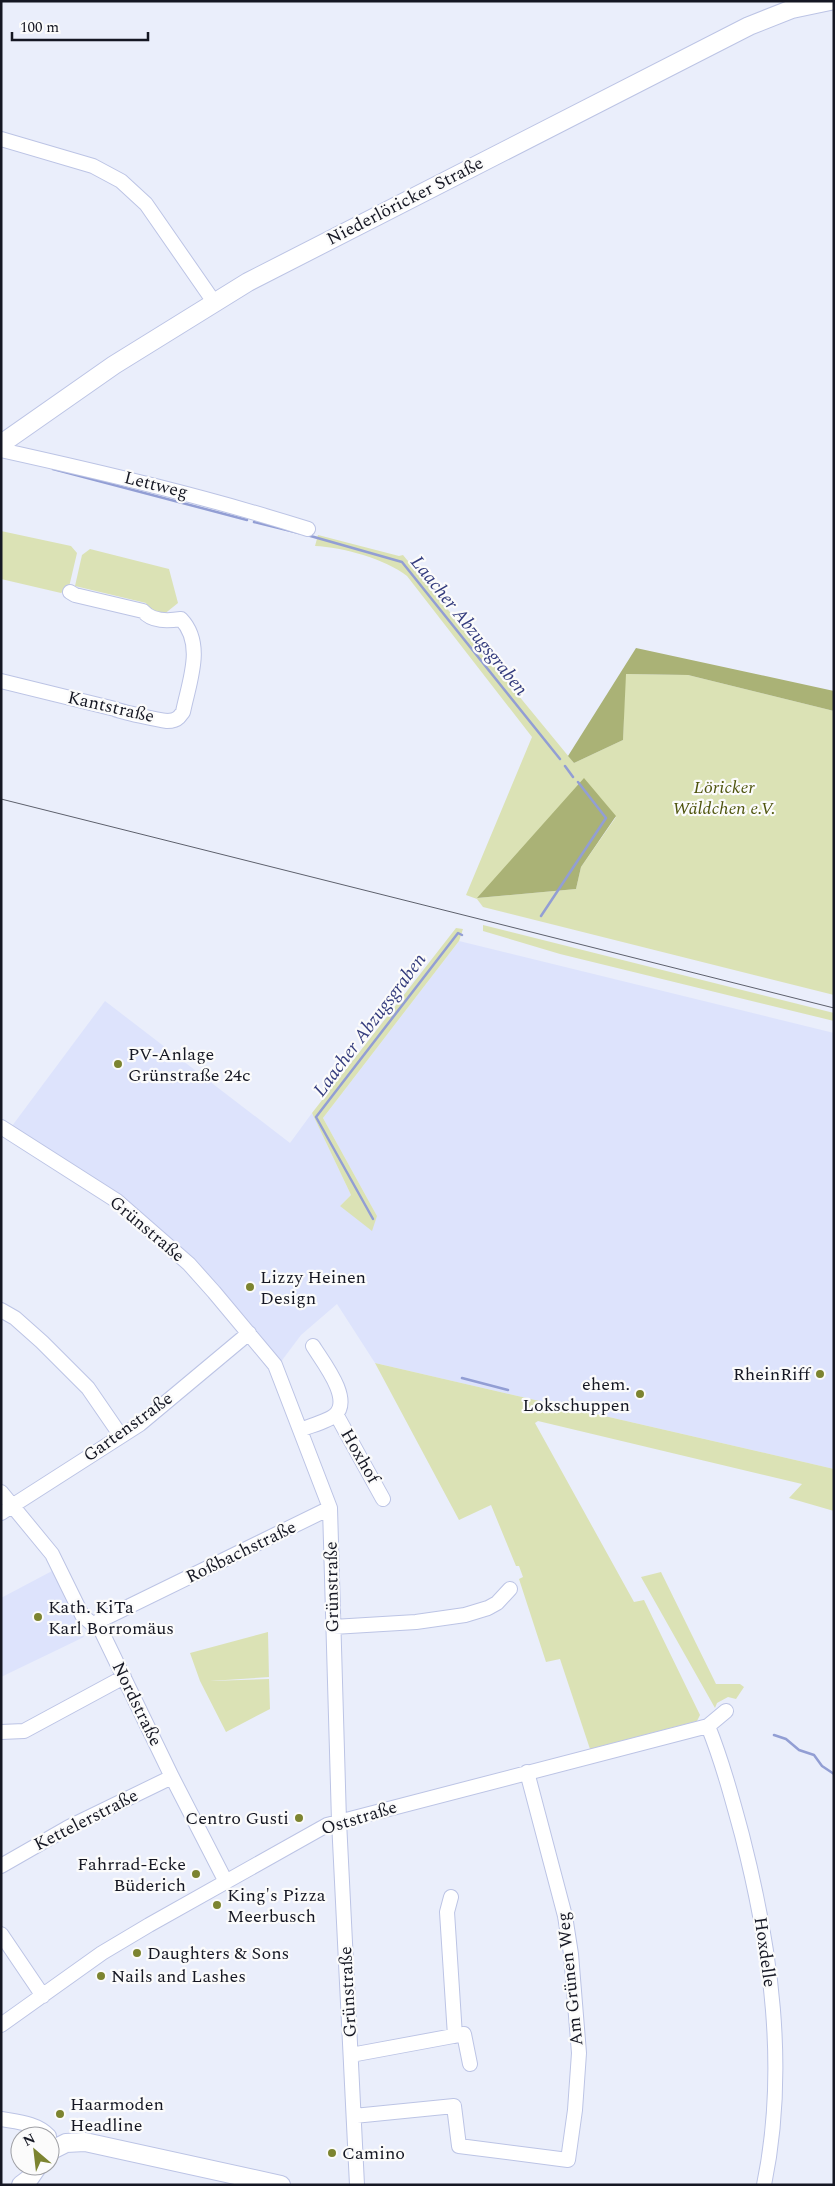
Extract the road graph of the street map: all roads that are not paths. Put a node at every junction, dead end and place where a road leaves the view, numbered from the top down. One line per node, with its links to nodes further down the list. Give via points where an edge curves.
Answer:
1 (830, 1): 3 (main road, Niederlöricker Straße, via 792,9 748,26 288,260)
2 (1, 139): 3 (street, via 93,166 120,181 146,204)
3 (214, 302): 4 (main road, Niederlöricker Straße, via 114,365)
4 (1, 444)
5 (1, 450): 6 (street, Lettweg, via 234,505)
6 (308, 529)
7 (70, 592): 8 (street, Kantstraße, via 143,611 148,617 166,622 181,619 188,627 195,646 183,712 168,721)
8 (1, 681)
9 (1, 1127): 11 (street, Grünstraße, via 117,1201 189,1264)
10 (1, 1310): 15 (street, via 42,1342 88,1388)
11 (249, 1333): 14 (street, Grünstraße, via 275,1365); 15 (street, Gartenstraße, via 140,1424)
12 (313, 1346): 13 (street, Hoxhof, via 339,1388 341,1404)
13 (336, 1414): 14 (street, Hoxhof); 17 (street, Hoxhof)
14 (300, 1430): 18 (street, Grünstraße)
15 (121, 1436): 19 (street, Gartenstraße)
16 (1, 1492): 19 (street)
17 (383, 1498)
18 (330, 1508): 21 (street, Roßbachstraße); 22 (street, Grünstraße)
19 (7, 1509): 21 (street, via 52,1554 82,1615 92,1624)
20 (510, 1589): 22 (street, via 497,1603 464,1615 416,1622)
21 (98, 1622): 23 (street, Nordstraße)
22 (333, 1627): 29 (street, Grünstraße)
23 (124, 1677): 26 (street, via 24,1730); 28 (street, Nordstraße)
24 (726, 1711): 25 (street, Oststraße)
25 (708, 1726): 27 (street, Oststraße); 45 (street, Hoxdelle, via 731,1791 753,1878 771,1985 775,2080)
26 (1, 1732)
27 (526, 1772): 29 (street, Oststraße); 39 (street, Am Grünen Weg, via 565,1916 572,1962 579,2054 568,2160 459,2146 454,2106)
28 (172, 1777): 30 (street, Kettelerstraße, via 68,1828); 31 (street, Nordstraße)
29 (339, 1821): 31 (street, Oststraße); 37 (street, Grünstraße)
30 (1, 1866)
31 (226, 1882): 34 (street, Oststraße, via 102,1953)
32 (451, 1897): 36 (street, via 448,1912)
33 (1, 1934): 34 (street)
34 (43, 1996): 35 (street, Oststraße)
35 (1, 2025)
36 (455, 2036): 37 (street); 38 (street, via 464,2034)
37 (351, 2055): 39 (street, Grünstraße)
38 (470, 2064)
39 (354, 2116): 44 (street, Grünstraße)
40 (1, 2119): 41 (street)
41 (35, 2126)
42 (60, 2143): 43 (main road, via 85,2142)
43 (281, 2185)
44 (357, 2185)
45 (764, 2185)

